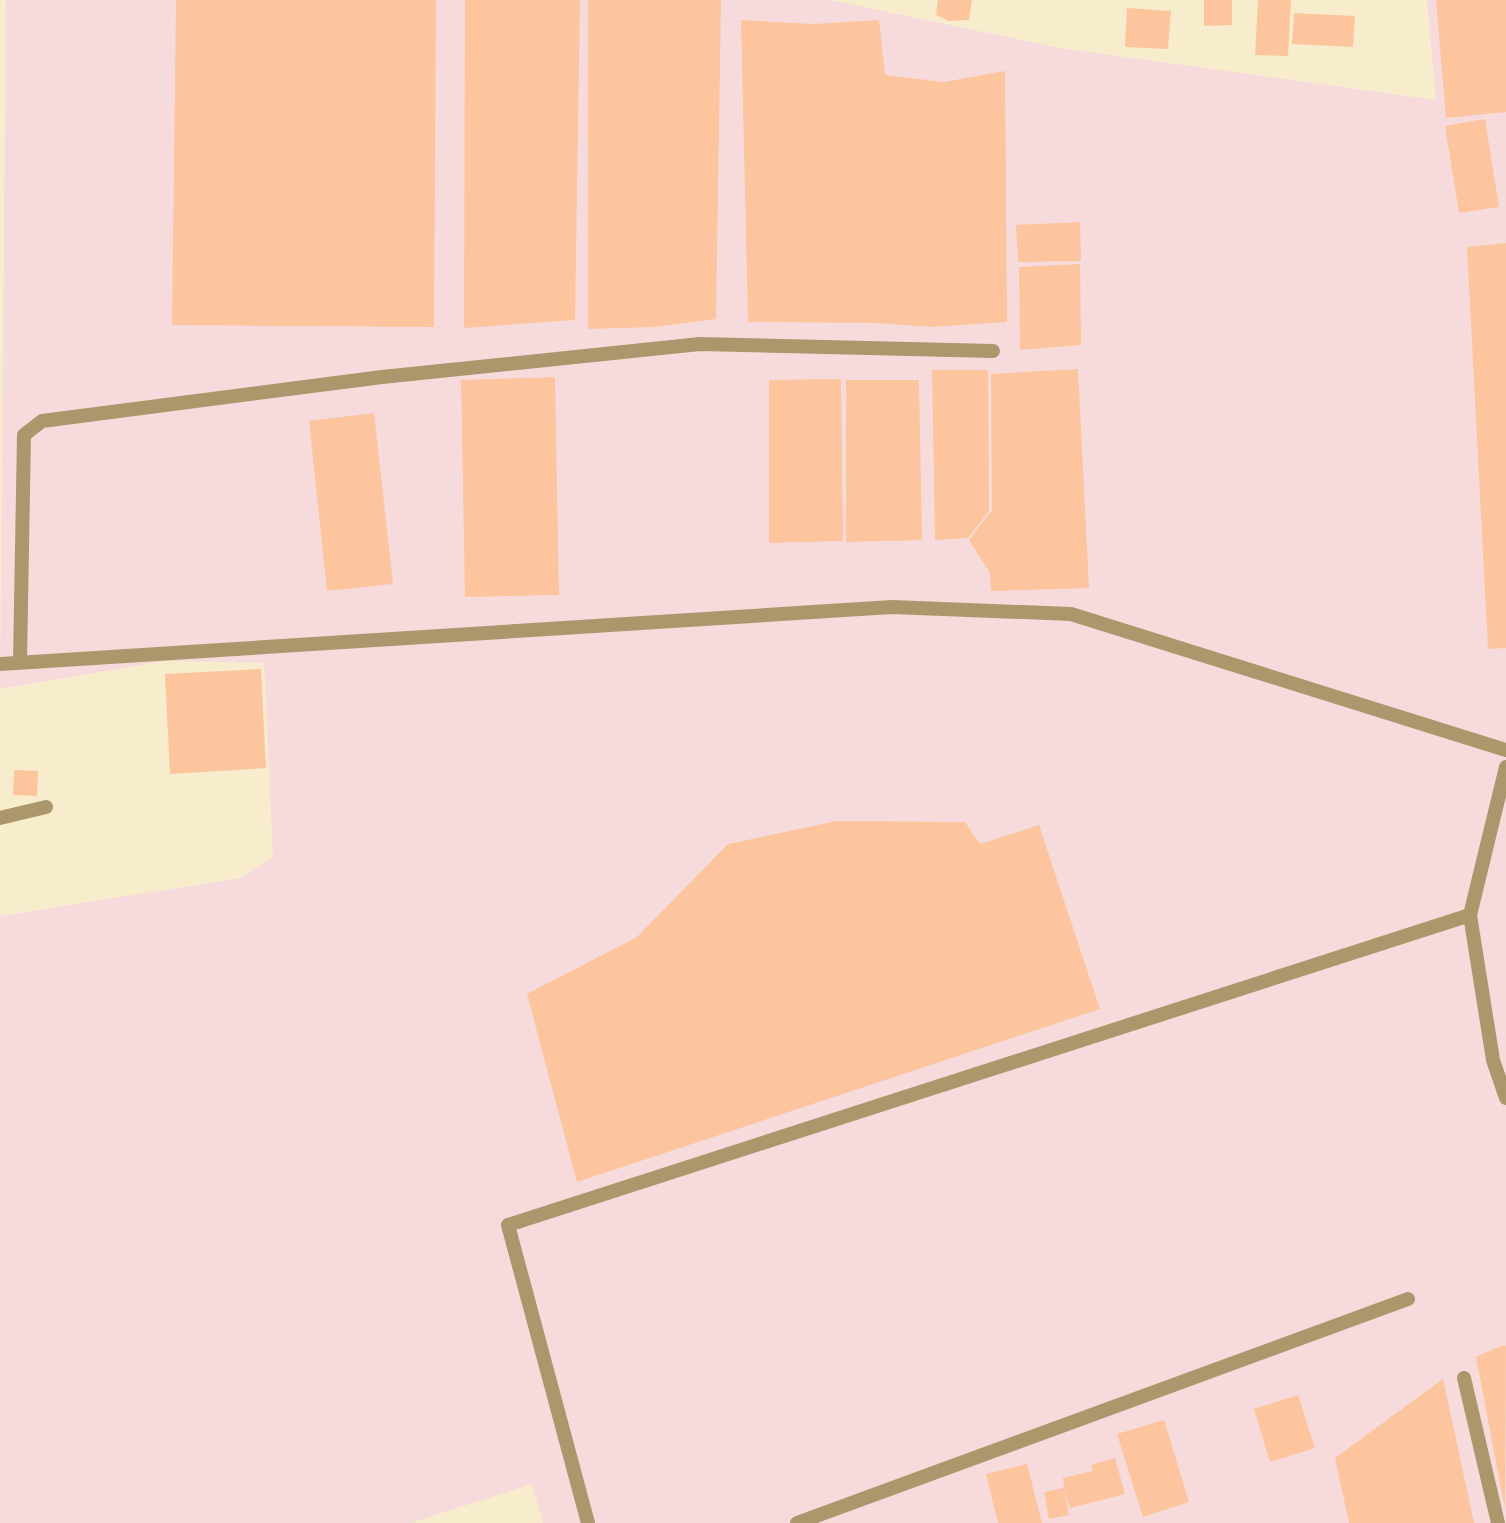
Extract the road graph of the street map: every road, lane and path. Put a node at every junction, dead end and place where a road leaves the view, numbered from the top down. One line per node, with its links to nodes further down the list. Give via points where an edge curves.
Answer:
1 (993, 351): 2 (lane, via 700,344 382,377 42,421 24,435)
2 (20, 662): 3 (lane); 4 (lane, via 892,607 1071,614)
3 (0, 664)
4 (1506, 750)
5 (1506, 767): 8 (lane)
6 (46, 807): 7 (lane)
7 (0, 818)
8 (1470, 915): 9 (lane, via 1493,1060); 12 (lane, via 508,1225)
9 (1506, 1098)
10 (1408, 1299): 13 (lane)
11 (1464, 1378): 14 (lane)
12 (588, 1523)
13 (797, 1523)
14 (1498, 1523)

